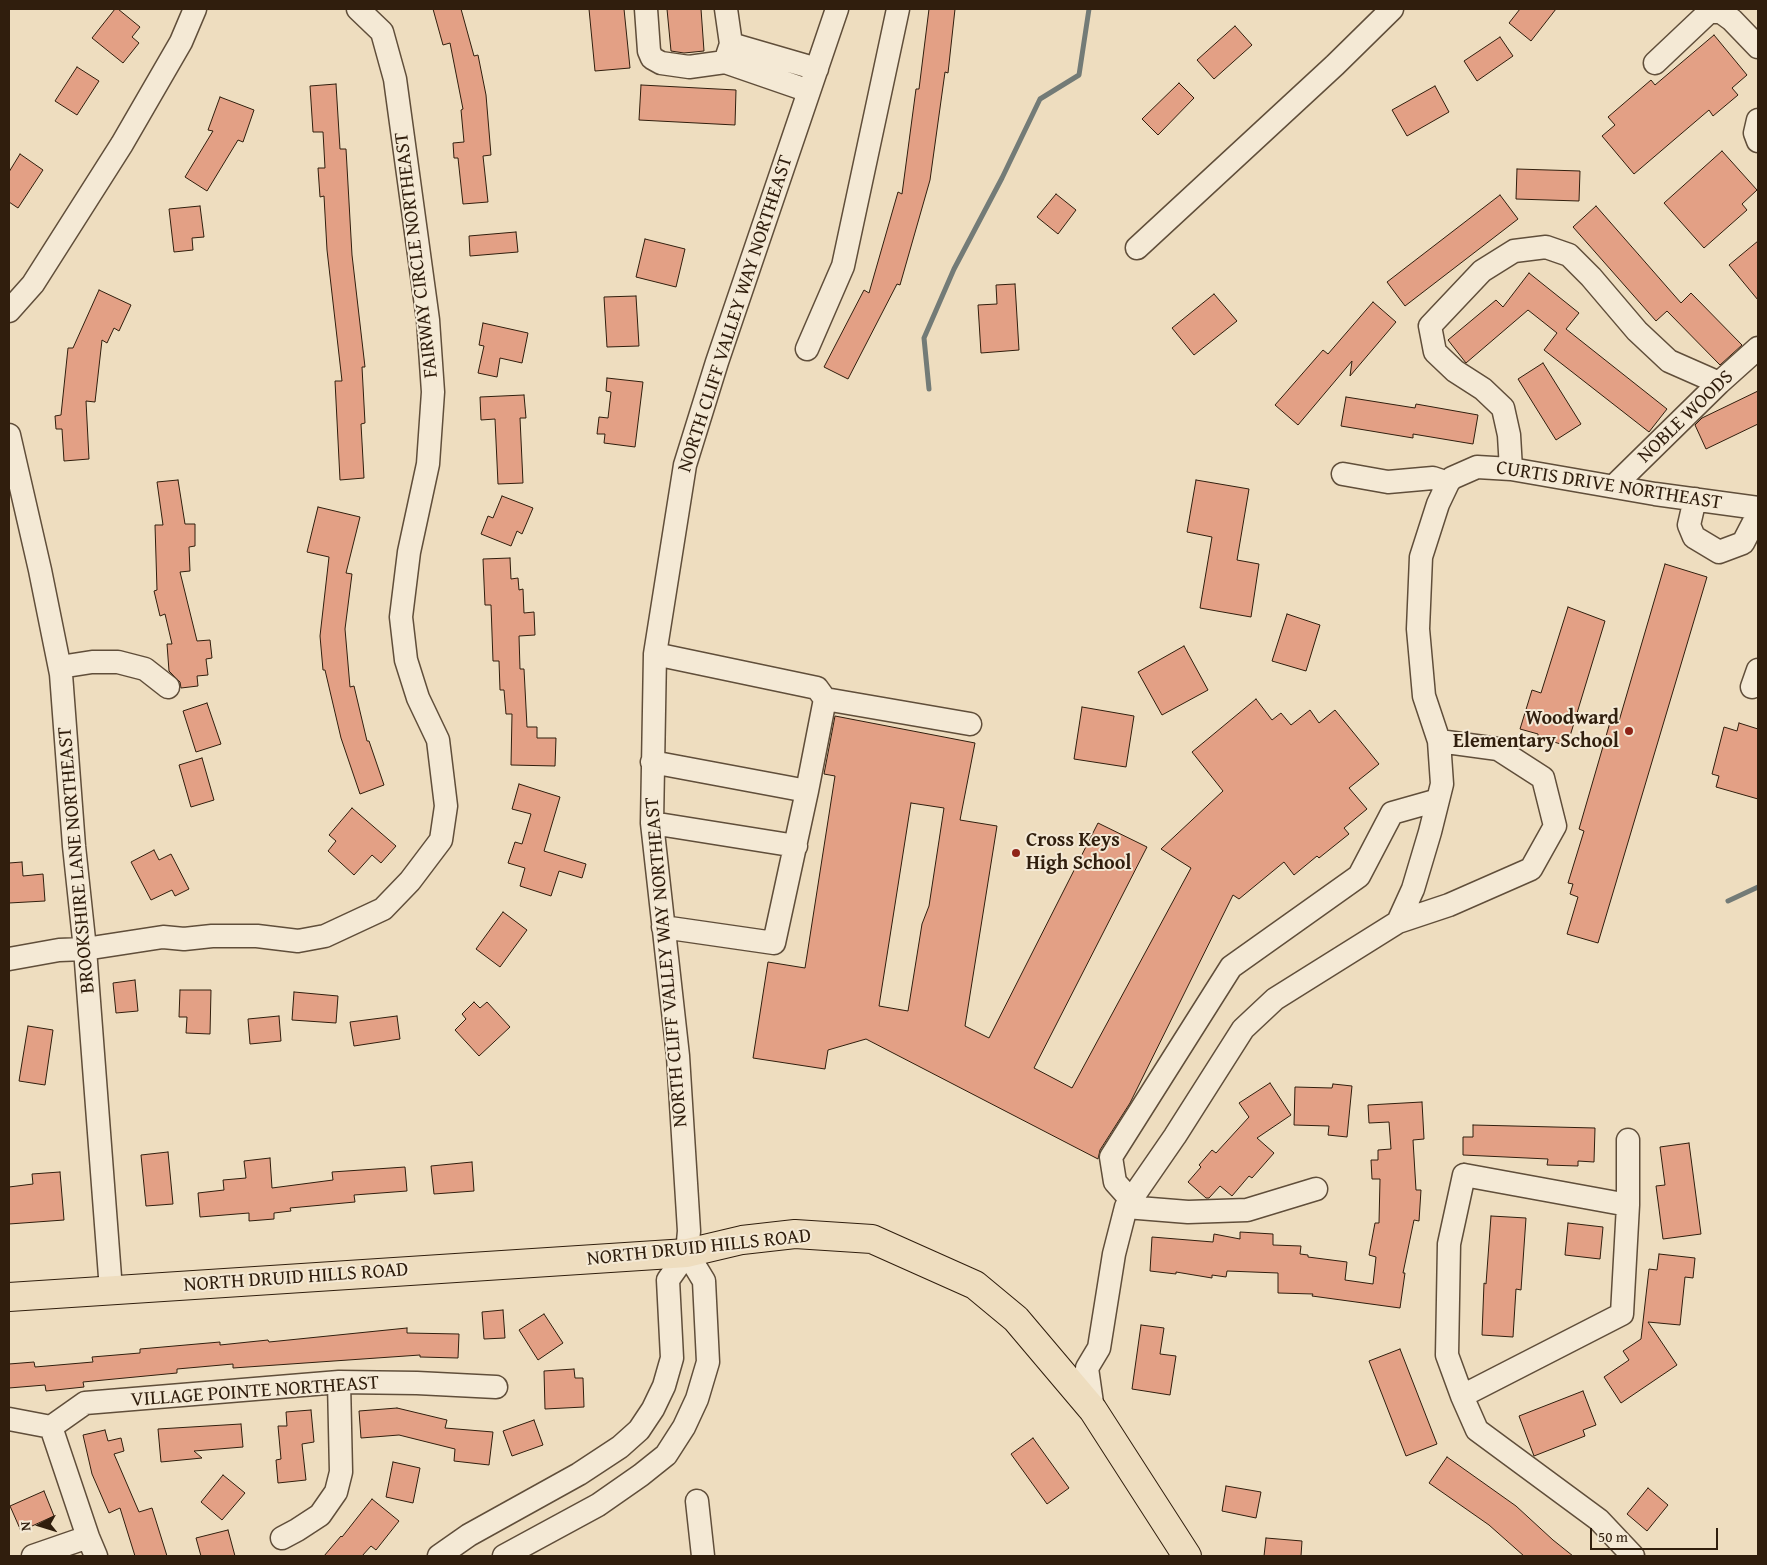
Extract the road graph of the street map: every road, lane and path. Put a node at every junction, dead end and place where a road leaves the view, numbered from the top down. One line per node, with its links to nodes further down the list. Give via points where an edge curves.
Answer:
1 (195, 9): 16 (street, via 181,42 122,144 33,284)
2 (358, 9): 41 (street, FAIRWAY CIRCLE NORTHEAST, via 382,32 394,80 428,320 433,392 428,464 409,552 401,617 406,660 418,698 438,740 446,806 441,840 410,881 383,909 324,936 298,940 257,936 163,937)
3 (646, 9): 9 (street, via 649,52 661,63 689,67)
4 (726, 9): 9 (street)
5 (837, 9): 11 (street, NORTH CLIFF VALLEY WAY NORTHEAST)
6 (898, 9): 18 (street, via 843,266)
7 (1392, 9): 15 (street)
8 (1758, 46): 10 (street, via 1721,12 1709,12)
9 (728, 53): 11 (street); 12 (street)
10 (1655, 63)
11 (816, 69): 12 (street, NORTH CLIFF VALLEY WAY NORTHEAST)
12 (809, 91): 28 (street, NORTH CLIFF VALLEY WAY NORTHEAST, via 685,465)
13 (1758, 120): 14 (street, via 1755,133)
14 (1758, 141)
15 (1138, 248)
16 (9, 311)
17 (1758, 348): 19 (street, NOBLE WOODS)
18 (807, 350)
19 (1720, 383): 21 (street, via 1669,360 1637,331 1569,254 1546,247 1514,251 1482,271 1430,326 1435,352 1503,408 1509,435); 24 (street, NOBLE WOODS)
20 (9, 435): 29 (street, BROOKSHIRE LANE NORTHEAST)
21 (1510, 469): 23 (street, CURTIS DRIVE NORTHEAST, via 1477,467); 24 (street, CURTIS DRIVE NORTHEAST)
22 (1343, 474): 23 (street, via 1388,482 1433,478)
23 (1448, 483): 33 (street, via 1420,557 1418,629 1424,696)
24 (1614, 486): 25 (street, CURTIS DRIVE NORTHEAST)
25 (1695, 500): 26 (street, CURTIS DRIVE NORTHEAST); 27 (street, via 1689,525 1694,537 1719,552 1743,544)
26 (1758, 508)
27 (1758, 514)
28 (655, 654): 31 (street, via 818,688); 34 (street, NORTH CLIFF VALLEY WAY NORTHEAST)
29 (60, 667): 30 (street, via 118,662 145,669); 41 (street, BROOKSHIRE LANE NORTHEAST)
30 (168, 687)
31 (825, 699): 32 (street); 35 (street)
32 (970, 724)
33 (1439, 741): 36 (street, via 1442,784); 39 (street, via 1498,749 1543,778 1555,826 1531,869 1449,905)
34 (652, 762): 35 (street); 37 (street, NORTH CLIFF VALLEY WAY NORTHEAST)
35 (807, 791): 38 (street)
36 (1438, 800): 39 (street, via 1413,889); 45 (street, via 1392,813 1359,876 1231,967 1111,1156 1115,1182)
37 (652, 823): 38 (street); 40 (street, NORTH CLIFF VALLEY WAY NORTHEAST)
38 (796, 846): 40 (street, via 774,943)
39 (1398, 922): 45 (street, via 1275,999 1243,1029)
40 (663, 927): 47 (street, NORTH CLIFF VALLEY WAY NORTHEAST, via 678,1056)
41 (85, 949): 42 (street, FAIRWAY CIRCLE NORTHEAST); 48 (street, BROOKSHIRE LANE NORTHEAST)
42 (9, 959)
43 (1628, 1140): 46 (street)
44 (1316, 1189): 45 (street, via 1247,1210 1188,1212)
45 (1129, 1204): 53 (street, via 1114,1254 1099,1348 1087,1368)
46 (1628, 1205): 52 (street, via 1622,1314); 52 (street, via 1464,1175 1449,1244 1447,1354)
47 (688, 1253): 48 (main road, NORTH DRUID HILLS ROAD); 53 (main road, NORTH DRUID HILLS ROAD, via 742,1240 795,1234 872,1239 975,1286 1016,1319); 57 (street, via 668,1280 672,1358 664,1386 639,1430 579,1474); 60 (street, via 704,1281 708,1362 684,1427 666,1455 641,1475)
48 (110, 1290): 49 (main road, NORTH DRUID HILLS ROAD)
49 (9, 1297)
50 (339, 1382): 51 (street, VILLAGE POINTE NORTHEAST); 55 (street, VILLAGE POINTE NORTHEAST, via 85,1403); 58 (street, via 341,1472 336,1492 320,1515)
51 (496, 1387)
52 (1462, 1396): 66 (street, via 1477,1430 1599,1520)
53 (1093, 1410): 65 (main road, NORTH DRUID HILLS ROAD)
54 (9, 1418): 55 (street)
55 (50, 1427): 59 (street)
56 (697, 1501): 64 (street)
57 (507, 1514): 60 (street); 62 (street)
58 (282, 1538)
59 (92, 1547): 61 (street)
60 (529, 1550): 63 (street)
61 (32, 1556)
62 (439, 1556)
63 (504, 1556)
64 (702, 1556)
65 (1185, 1556)
66 (1633, 1556)

